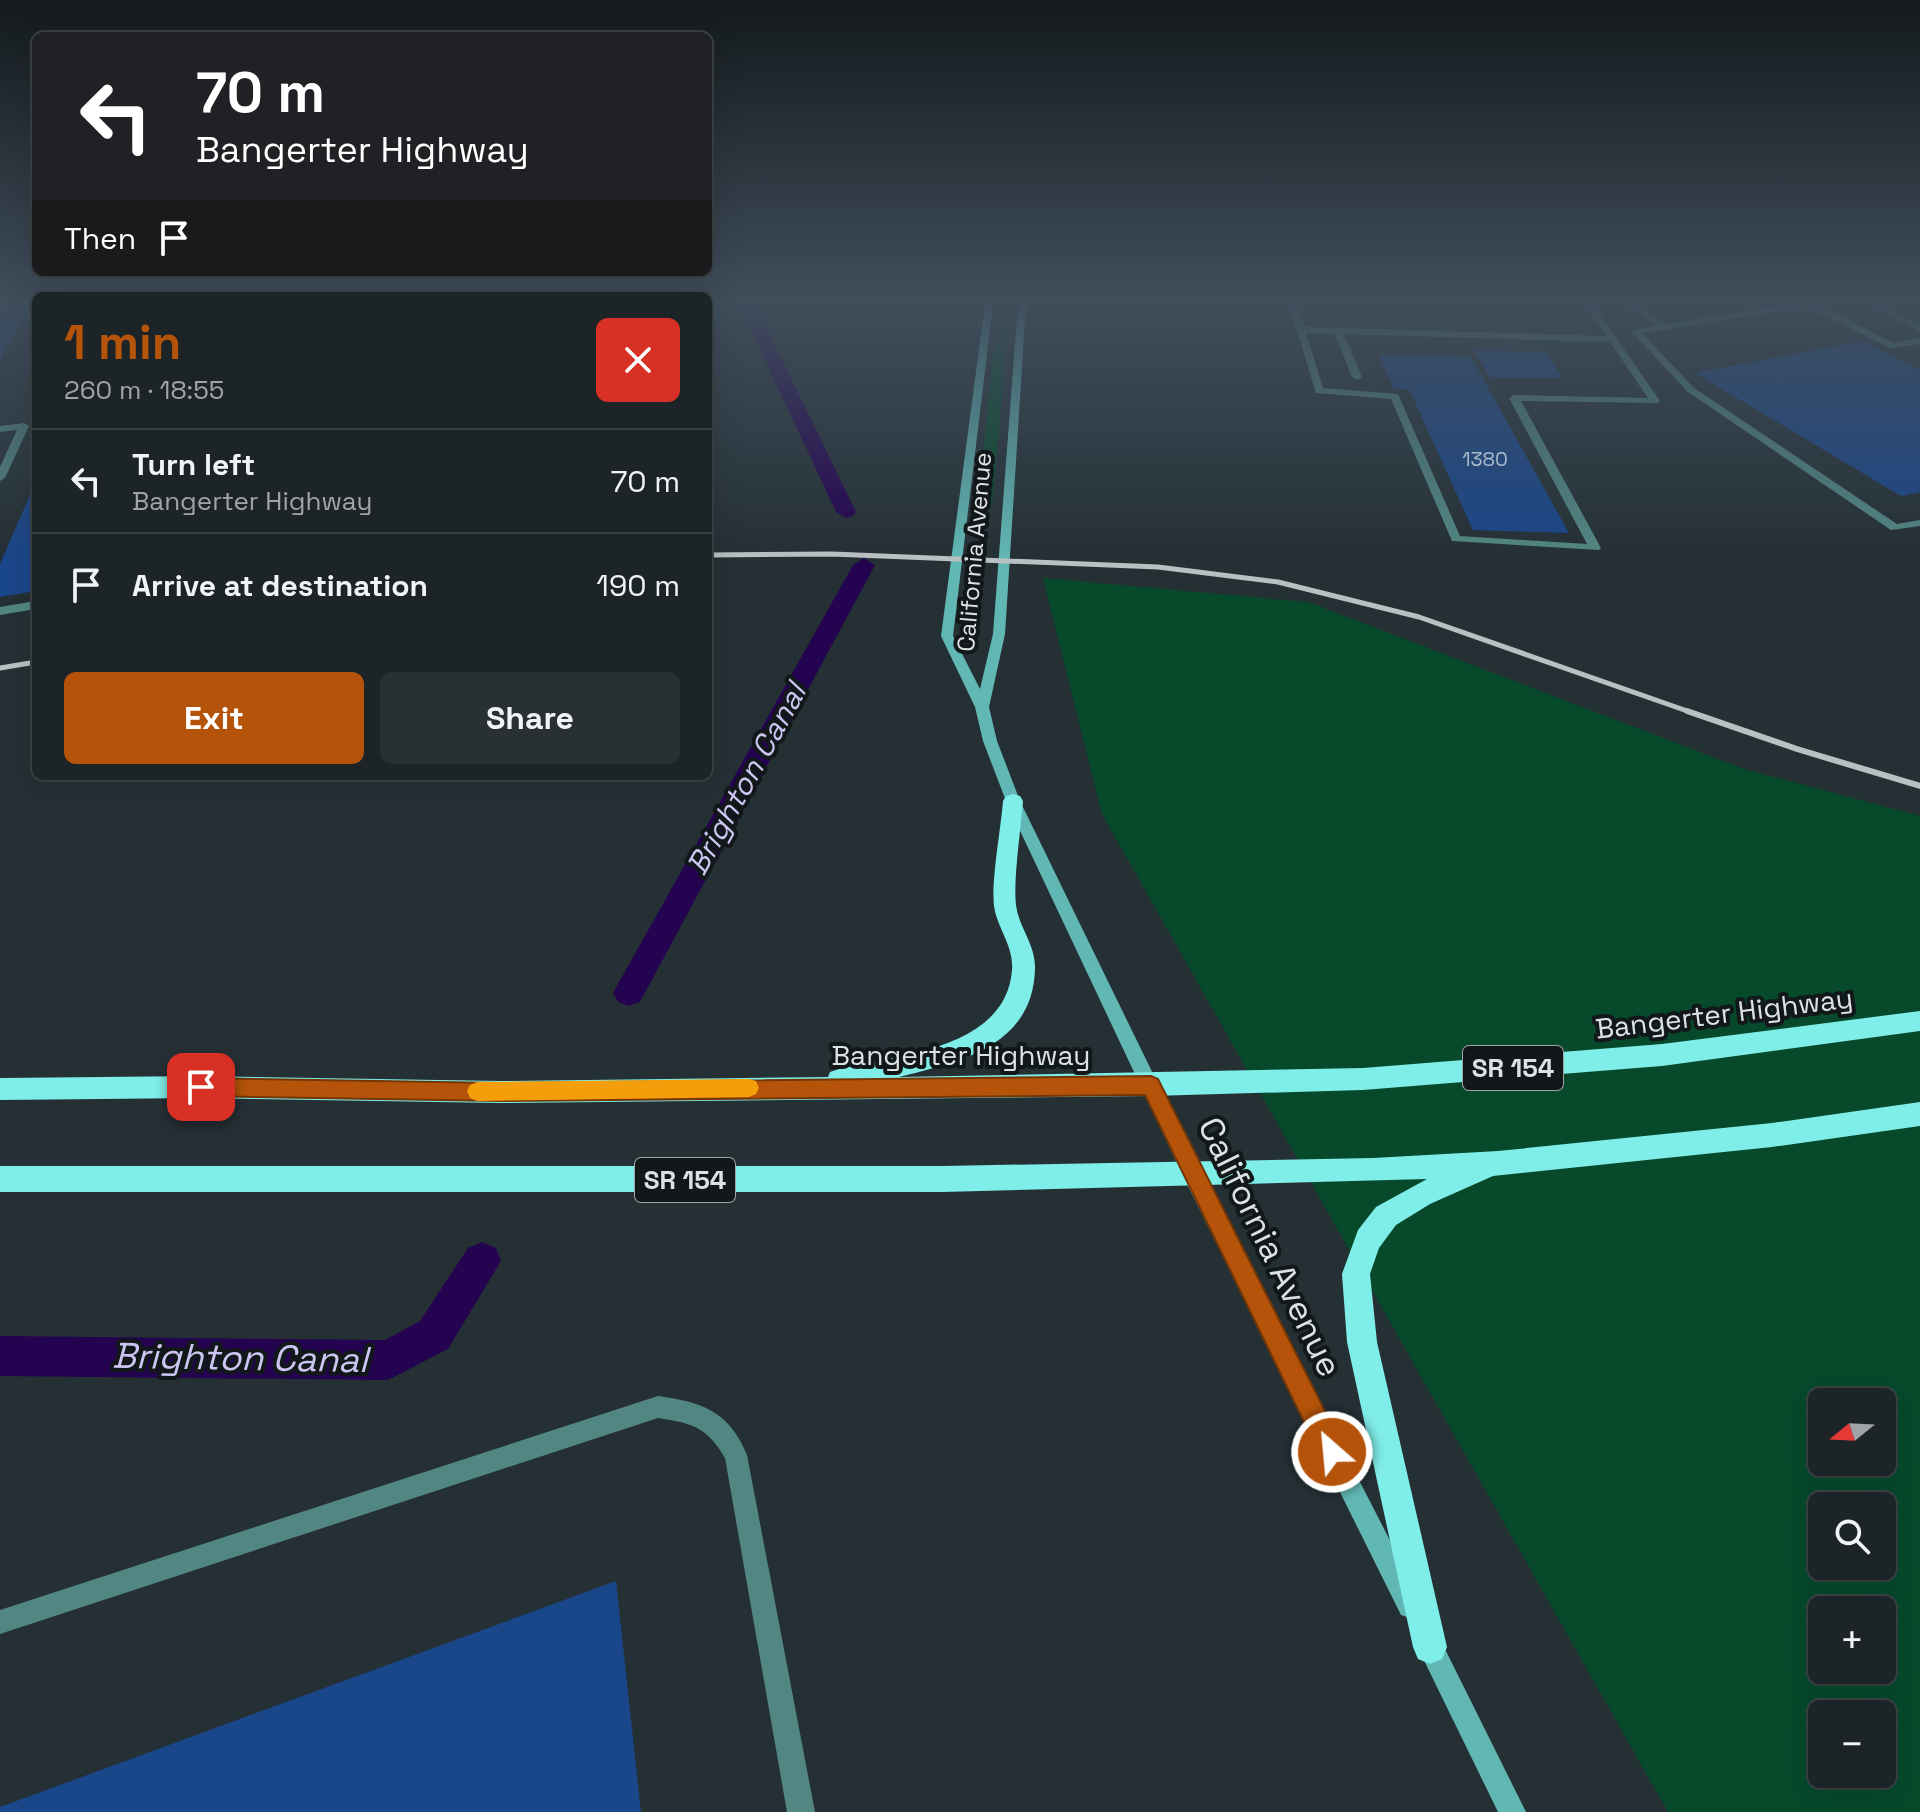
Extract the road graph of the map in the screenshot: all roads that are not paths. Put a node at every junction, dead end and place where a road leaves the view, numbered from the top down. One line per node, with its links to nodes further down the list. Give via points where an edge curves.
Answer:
1 (978, 389): 12 (main road, California Avenue, via 947,636)
2 (1016, 389): 12 (main road, California Avenue, via 999,634)
3 (1318, 389): 4 (street, via 1395,396 1456,539 1595,548 1514,398 1655,401)
4 (1647, 389)
5 (1690, 389): 9 (street, via 1895,528)
6 (30, 425): 7 (street); 8 (street)
7 (0, 429)
8 (0, 478)
9 (1920, 523)
10 (32, 606): 11 (street)
11 (0, 611)
12 (982, 707): 13 (main road, California Avenue)
13 (1013, 801): 15 (main road, California Avenue); 16 (highway, via 1005,906 1022,949 1024,971 1007,1017 961,1051)
14 (1920, 1021): 15 (highway, Bangerter Highway / SR 154, via 1511,1069)
15 (1151, 1085): 16 (highway, Bangerter Highway / SR 154); 20 (main road, California Avenue)
16 (810, 1088): 17 (highway, Bangerter Highway / SR 154)
17 (0, 1089)
18 (1920, 1114): 19 (highway, SR 154)
19 (1498, 1163): 20 (highway, SR 154); 23 (highway, via 1420,1195 1386,1216 1368,1240 1356,1274 1362,1342)
20 (1192, 1174): 21 (highway, SR 154, via 761,1180); 23 (main road, California Avenue)
21 (0, 1179)
22 (0, 1622): 24 (street, via 658,1407 700,1413 726,1435 736,1455)
23 (1430, 1647): 25 (main road, California Avenue)
24 (801, 1812)
25 (1512, 1812)

